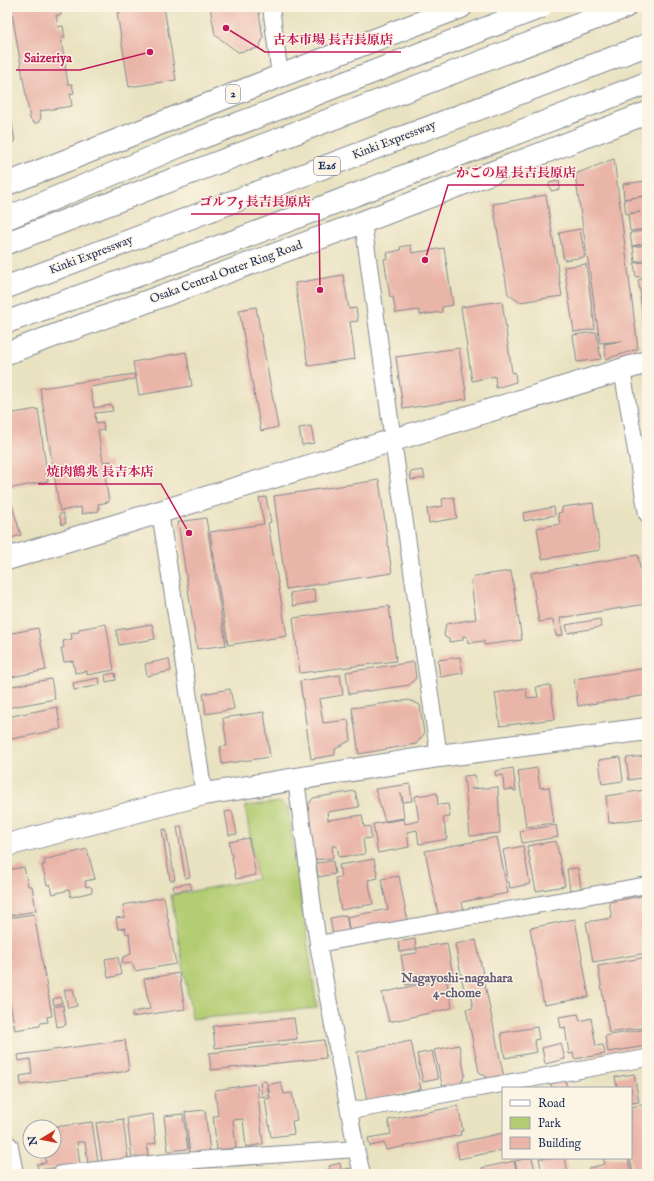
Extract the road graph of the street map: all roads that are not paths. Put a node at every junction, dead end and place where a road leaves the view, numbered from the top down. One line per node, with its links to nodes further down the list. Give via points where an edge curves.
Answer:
1 (271, 7): 6 (street)
2 (461, 7): 6 (main road, 2)
3 (541, 7): 10 (main road, bridge, via 182,145)
4 (625, 7): 12 (main road)
5 (647, 45): 13 (main road, Kinki Expressway / E26)
6 (280, 76): 9 (main road, 2)
7 (647, 83): 14 (main road, via 256,233)
8 (647, 113): 11 (main road, Osaka Central Outer Ring Road)
9 (7, 184)
10 (7, 218)
11 (363, 222): 15 (main road, Osaka Central Outer Ring Road); 18 (street)
12 (7, 243)
13 (7, 287)
14 (7, 322)
15 (7, 353)
16 (647, 362): 17 (main road)
17 (622, 370): 18 (main road); 20 (street)
18 (393, 441): 19 (main road); 23 (street)
19 (160, 512): 21 (main road); 25 (street)
20 (647, 514)
21 (7, 559)
22 (647, 728): 23 (main road)
23 (439, 756): 24 (main road)
24 (296, 780): 25 (main road); 28 (street)
25 (204, 794): 26 (main road)
26 (7, 845)
27 (647, 885): 28 (street)
28 (318, 944): 30 (street)
29 (647, 1058): 30 (street)
30 (350, 1112): 32 (street)
31 (7, 1147): 33 (main road)
32 (356, 1149): 34 (street, via 168,1162); 35 (street)
33 (12, 1174)
34 (61, 1174)
35 (362, 1174)

